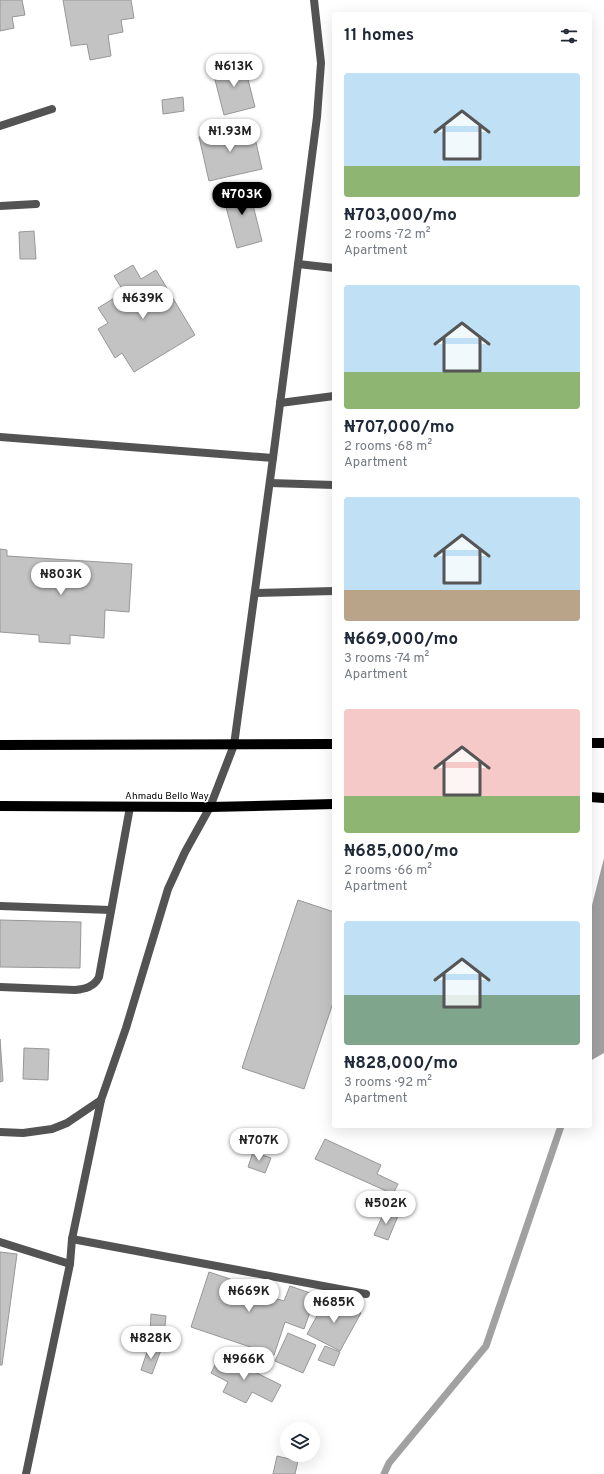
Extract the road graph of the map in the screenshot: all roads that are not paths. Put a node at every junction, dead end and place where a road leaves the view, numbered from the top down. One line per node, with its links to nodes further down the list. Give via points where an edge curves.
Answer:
1 (314, 0): 6 (street, via 321,63 317,117)
2 (52, 109): 3 (street)
3 (0, 126)
4 (36, 204): 5 (street)
5 (0, 206)
6 (298, 264): 7 (street); 9 (street)
7 (332, 268)
8 (332, 396): 9 (street)
9 (280, 403): 11 (street)
10 (0, 437): 11 (street)
11 (273, 458): 12 (street)
12 (270, 483): 13 (street); 15 (street)
13 (332, 485)
14 (332, 591): 15 (street)
15 (256, 593): 20 (street)
16 (592, 743): 17 (main road)
17 (604, 743)
18 (332, 744): 20 (main road)
19 (0, 745): 20 (main road)
20 (234, 745): 26 (street)
21 (592, 797): 22 (main road)
22 (604, 798)
23 (332, 804): 26 (main road, Ahmadu Bello Way)
24 (0, 806): 25 (main road, Ahmadu Bello Way)
25 (130, 807): 26 (main road, Ahmadu Bello Way); 28 (street)
26 (210, 807): 30 (street, via 168,889 126,1028)
27 (0, 906): 28 (street)
28 (111, 910): 29 (street, via 99,977 92,986 75,990)
29 (0, 987)
30 (101, 1100): 31 (street, via 81,1115 52,1129 23,1133); 32 (street)
31 (0, 1132)
32 (72, 1239): 34 (street); 35 (street)
33 (0, 1242): 34 (street)
34 (70, 1264): 36 (street)
35 (366, 1294)
36 (26, 1474)

